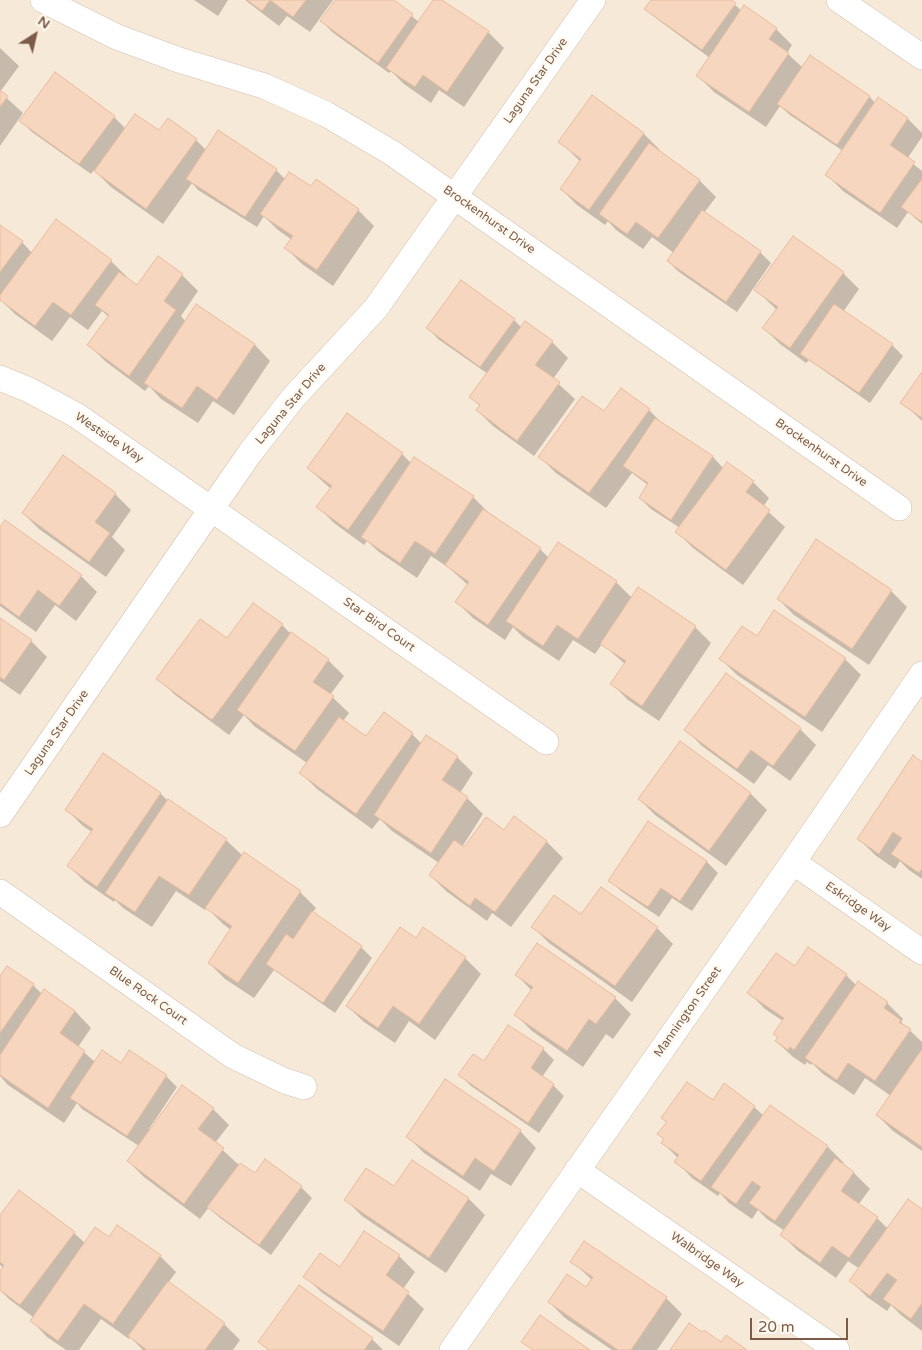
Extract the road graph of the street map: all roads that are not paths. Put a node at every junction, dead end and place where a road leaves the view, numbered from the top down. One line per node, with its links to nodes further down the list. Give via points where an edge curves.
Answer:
1 (43, 0): 5 (street, Brockenhurst Drive, via 117,37 264,86 326,114 392,153)
2 (593, 0): 5 (street, Laguna Star Drive)
3 (839, 0): 4 (street)
4 (922, 57)
5 (455, 197): 7 (street, Laguna Star Drive, via 376,308 293,398); 8 (street, Brockenhurst Drive)
6 (0, 378): 7 (street, Westside Way, via 76,415)
7 (212, 508): 10 (street, Star Bird Court); 11 (street, Laguna Star Drive)
8 (899, 508)
9 (922, 674): 12 (street, Mannington Street)
10 (546, 742)
11 (0, 815)
12 (793, 862): 14 (street, Eskridge Way); 16 (street, Mannington Street)
13 (0, 892): 15 (street, Blue Rock Court, via 233,1056)
14 (922, 952)
15 (304, 1087)
16 (577, 1170): 17 (street, Mannington Street); 18 (street, Walbridge Way)
17 (452, 1350)
18 (837, 1350)

